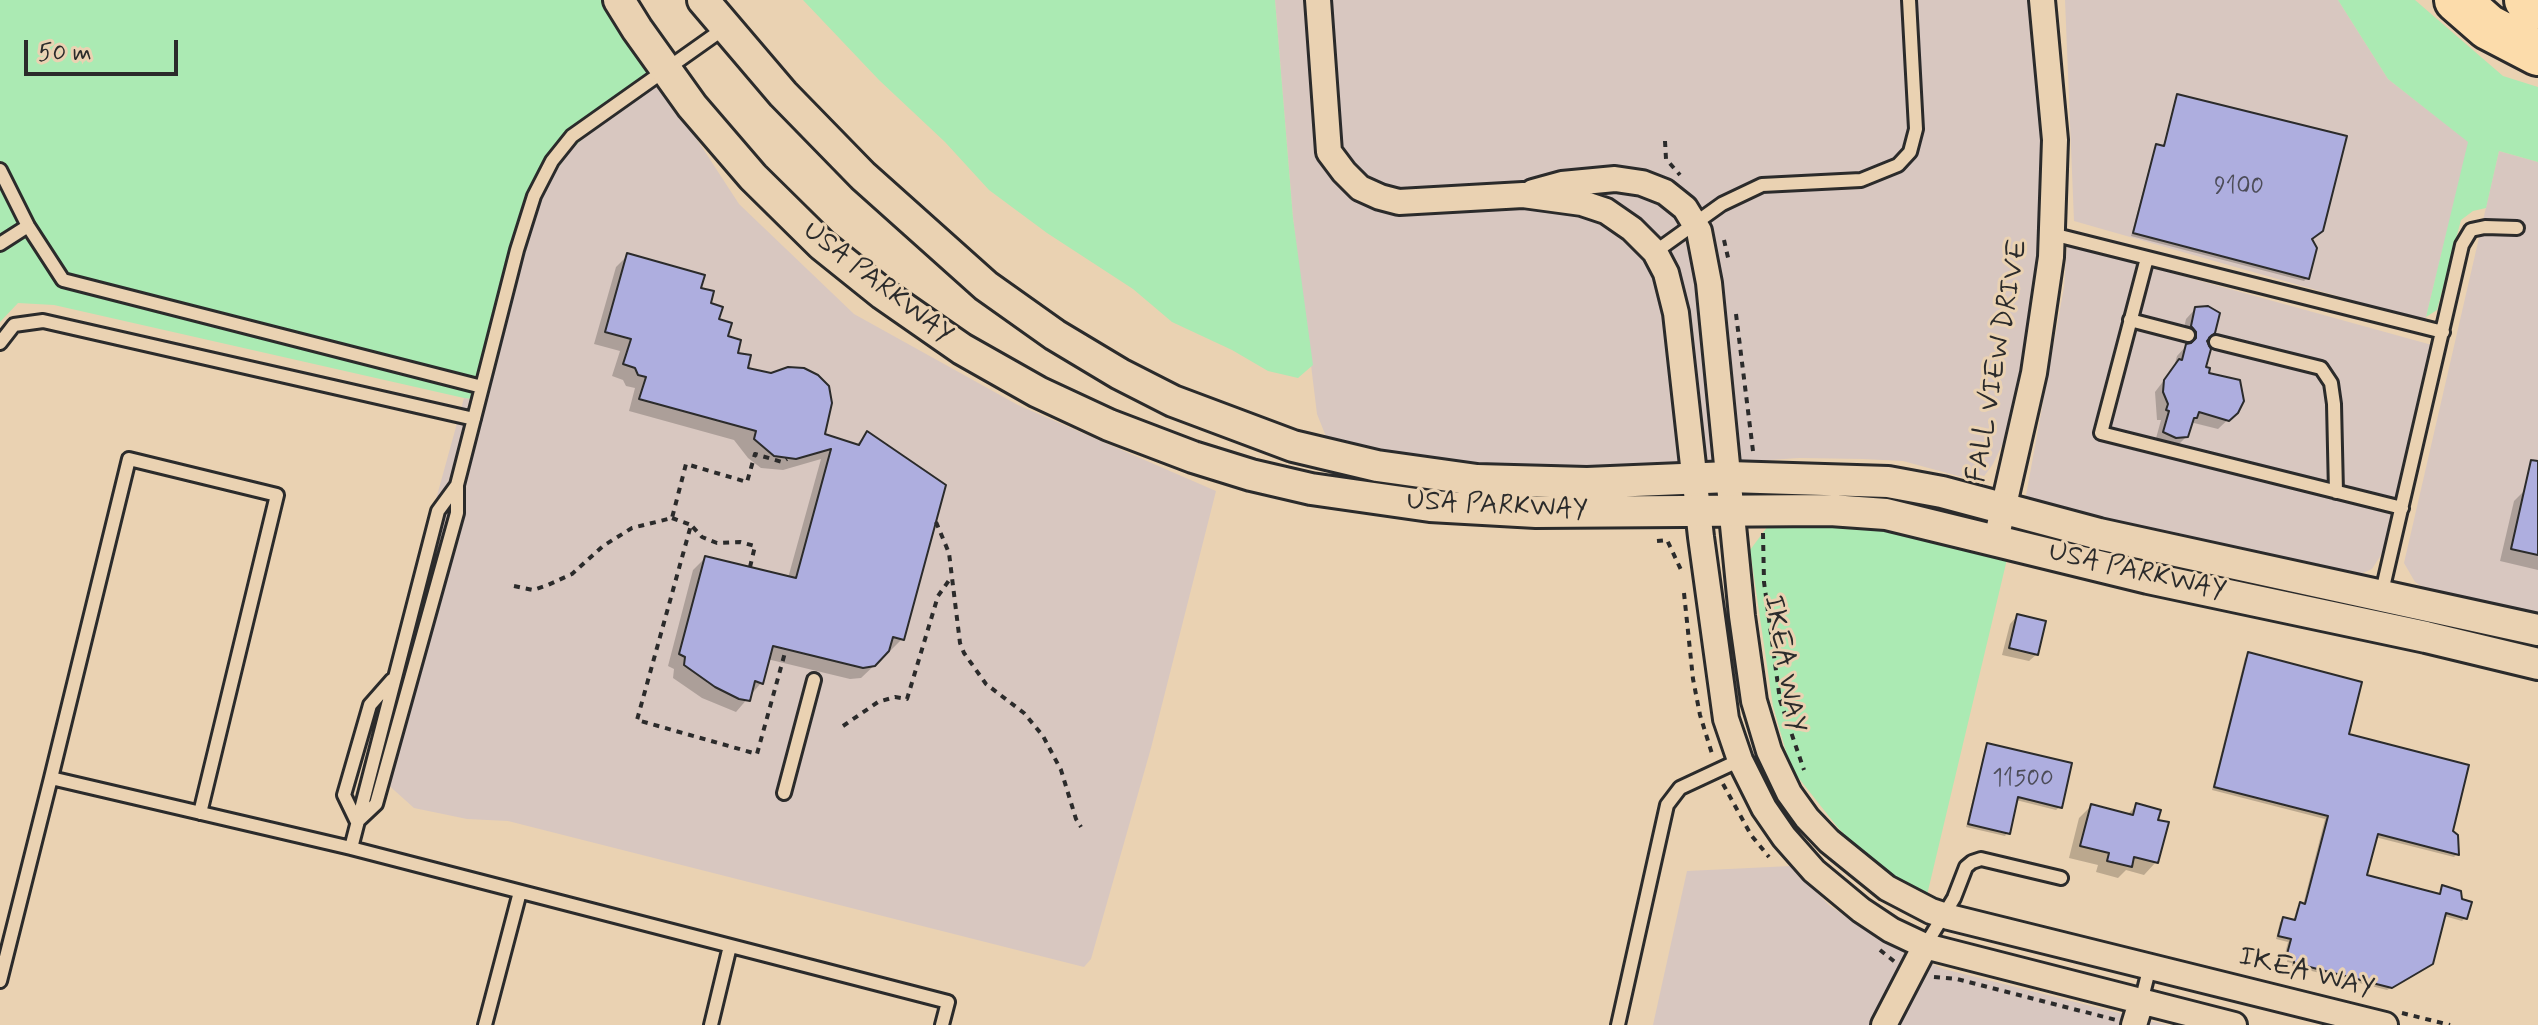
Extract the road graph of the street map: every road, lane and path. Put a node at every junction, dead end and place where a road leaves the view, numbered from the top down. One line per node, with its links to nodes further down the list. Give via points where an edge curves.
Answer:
1 (619, 0): 11 (street, USA PARKWAY)
2 (703, 0): 9 (street, USA PARKWAY)
3 (1318, 0): 15 (street, IKEA WAY, via 1329,152 1360,188 1399,202)
4 (1909, 0): 16 (lane, via 1916,129 1910,152 1898,165 1861,180 1762,185)
5 (2042, 0): 19 (street, FALL VIEW DRIVE, via 2055,140)
6 (2457, 0): 10 (highway, via 2488,27)
7 (2527, 0): 8 (highway)
8 (2538, 6)
9 (726, 27): 11 (lane); 36 (street, USA PARKWAY, via 863,176 986,286 1055,335 1173,401 1293,446 1423,474 1574,483)
10 (2538, 53)
11 (666, 70): 31 (lane, via 572,136 552,161 517,250); 41 (street, USA PARKWAY, via 753,177 858,275 962,349 1096,420 1222,467 1366,499 1505,511)
12 (1665, 141): 14 (path, via 1666,159)
13 (0, 170): 17 (lane)
14 (1683, 178)
15 (1523, 195): 16 (street, IKEA WAY, via 1562,184 1628,181 1665,192); 22 (street, IKEA WAY, via 1606,211)
16 (1695, 223): 22 (lane); 35 (street, IKEA WAY, via 1705,251)
17 (28, 226): 21 (lane); 31 (lane, via 63,280)
18 (2517, 228): 27 (lane, via 2471,230 2462,245)
19 (2052, 234): 23 (lane); 40 (street, FALL VIEW DRIVE, via 2034,373)
20 (1722, 237): 24 (path)
21 (0, 244)
22 (1655, 252): 36 (street, IKEA WAY, via 1676,313)
23 (2147, 258): 26 (lane); 27 (lane)
24 (1731, 270)
25 (1736, 313): 33 (path)
26 (2130, 320): 28 (lane); 38 (lane, via 2101,433)
27 (2443, 332): 39 (lane)
28 (2188, 335)
29 (2216, 342): 38 (lane, via 2321,368 2331,383 2334,404)
30 (0, 343): 32 (lane, via 14,325 43,321)
31 (482, 387): 32 (lane)
32 (474, 419): 37 (lane)
33 (1753, 451)
34 (787, 459): 43 (path, via 755,454 747,482 686,464)
35 (1729, 477): 36 (street, USA PARKWAY); 40 (street, USA PARKWAY, via 1888,482); 42 (street, IKEA WAY)
36 (1694, 479): 41 (street, IKEA WAY)
37 (457, 485): 56 (lane, via 438,511); 59 (lane, via 457,513)
38 (2336, 492): 39 (lane)
39 (2402, 508): 51 (lane)
40 (2004, 509): 46 (street, FALL VIEW DRIVE); 51 (street, USA PARKWAY)
41 (1698, 511): 42 (street, USA PARKWAY); 61 (street, IKEA WAY, via 1721,695)
42 (1732, 511): 46 (street, USA PARKWAY, via 1864,511); 70 (street, IKEA WAY, via 1754,701 1778,773 1807,818 1848,858 1887,888)
43 (672, 518): 45 (path); 49 (path, via 619,535 572,574 548,585 533,590)
44 (936, 522): 48 (path, via 949,553)
45 (691, 525): 47 (path, via 717,543 755,546); 54 (path, via 637,720 757,754)
46 (1996, 540): 50 (street, USA PARKWAY)
47 (750, 567)
48 (951, 577): 60 (path, via 938,596 907,699 878,702); 66 (path, via 964,653 986,684 1024,713 1043,736)
49 (514, 586)
50 (2222, 594): 51 (street, via 2363,606 2378,603); 53 (street, USA PARKWAY)
51 (2381, 596): 52 (street, USA PARKWAY)
52 (2533, 628): 53 (street, via 2480,633 2408,618)
53 (2395, 631): 55 (street, USA PARKWAY)
54 (786, 649)
55 (2538, 664)
56 (395, 676): 58 (lane); 65 (lane, via 370,705 344,795)
57 (814, 680): 63 (lane)
58 (387, 706): 59 (lane); 65 (lane)
59 (402, 710): 65 (lane, via 376,804)
60 (843, 726)
61 (1740, 760): 72 (street, IKEA WAY, via 1764,808 1814,871 1861,910); 80 (lane, via 1680,788 1667,805)
62 (51, 778): 64 (lane); 64 (lane, via 129,459 277,495); 75 (lane)
63 (784, 793)
64 (200, 813): 67 (lane)
65 (357, 822): 67 (lane)
66 (1081, 827)
67 (351, 848): 69 (lane)
68 (2061, 878): 70 (lane, via 1981,859 1966,867)
69 (520, 892): 71 (lane); 77 (lane)
70 (1944, 915): 72 (lane); 73 (street, IKEA WAY)
71 (730, 946): 78 (lane); 79 (lane, via 948,1002)
72 (1925, 946): 76 (street, IKEA WAY); 81 (street)
73 (2150, 966): 76 (lane); 83 (street, IKEA WAY)
74 (1928, 975): 76 (path)
75 (0, 981)
76 (2136, 1017): 82 (street, IKEA WAY)
77 (485, 1025)
78 (711, 1025)
79 (942, 1025)
80 (1618, 1025)
81 (1884, 1025)
82 (2234, 1025)
83 (2385, 1025)

